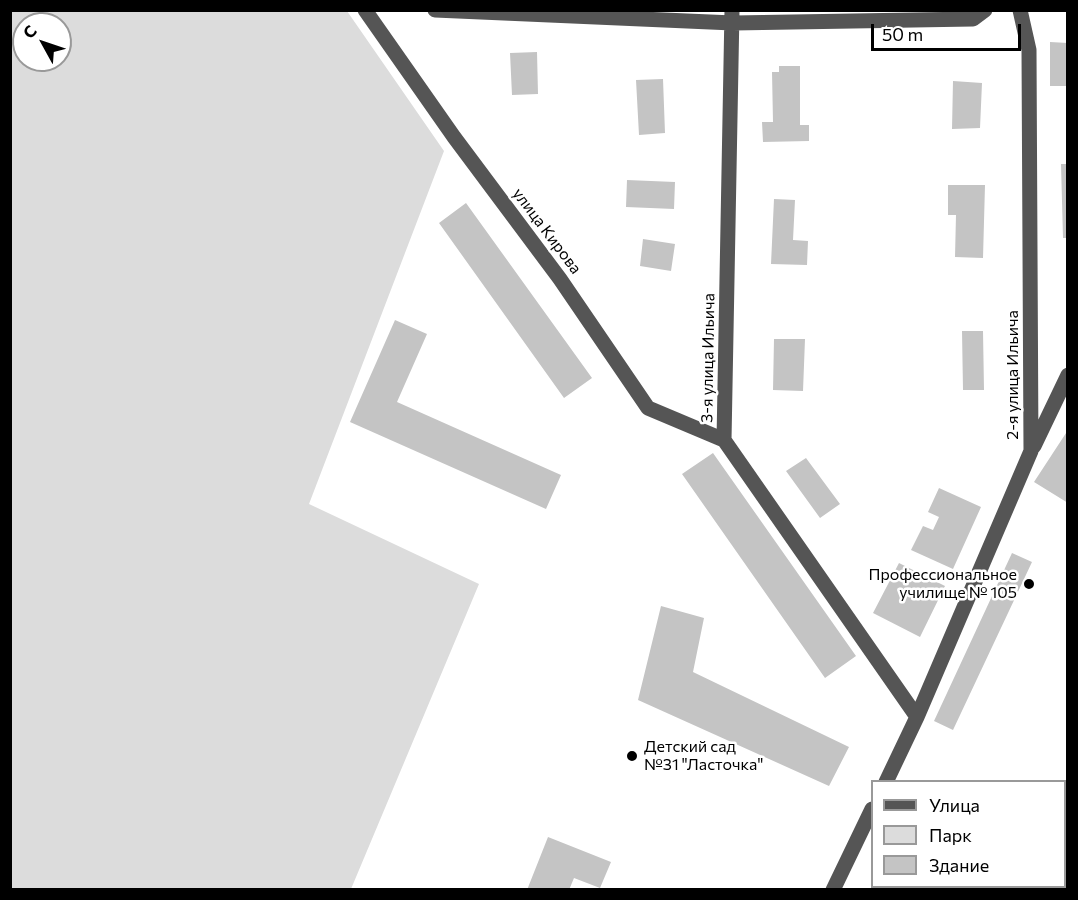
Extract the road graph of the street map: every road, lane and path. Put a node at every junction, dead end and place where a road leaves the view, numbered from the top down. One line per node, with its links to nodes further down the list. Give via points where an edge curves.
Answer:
1 (365, 10): 7 (street, улица Кирова, via 560,279 648,408)
2 (435, 10): 5 (street)
3 (985, 10): 5 (street, via 972,19)
4 (1020, 10): 8 (street, 2-я улица Ильича, via 1029,50)
5 (732, 17): 7 (street, 3-я улица Ильича)
6 (1068, 375): 8 (street)
7 (724, 440): 9 (street, 3-я улица Ильича)
8 (1031, 451): 9 (street, 2-я улица Ильича)
9 (917, 717): 10 (street, 2-я улица Ильича)
10 (887, 780)
11 (871, 813): 12 (street)
12 (833, 890)

